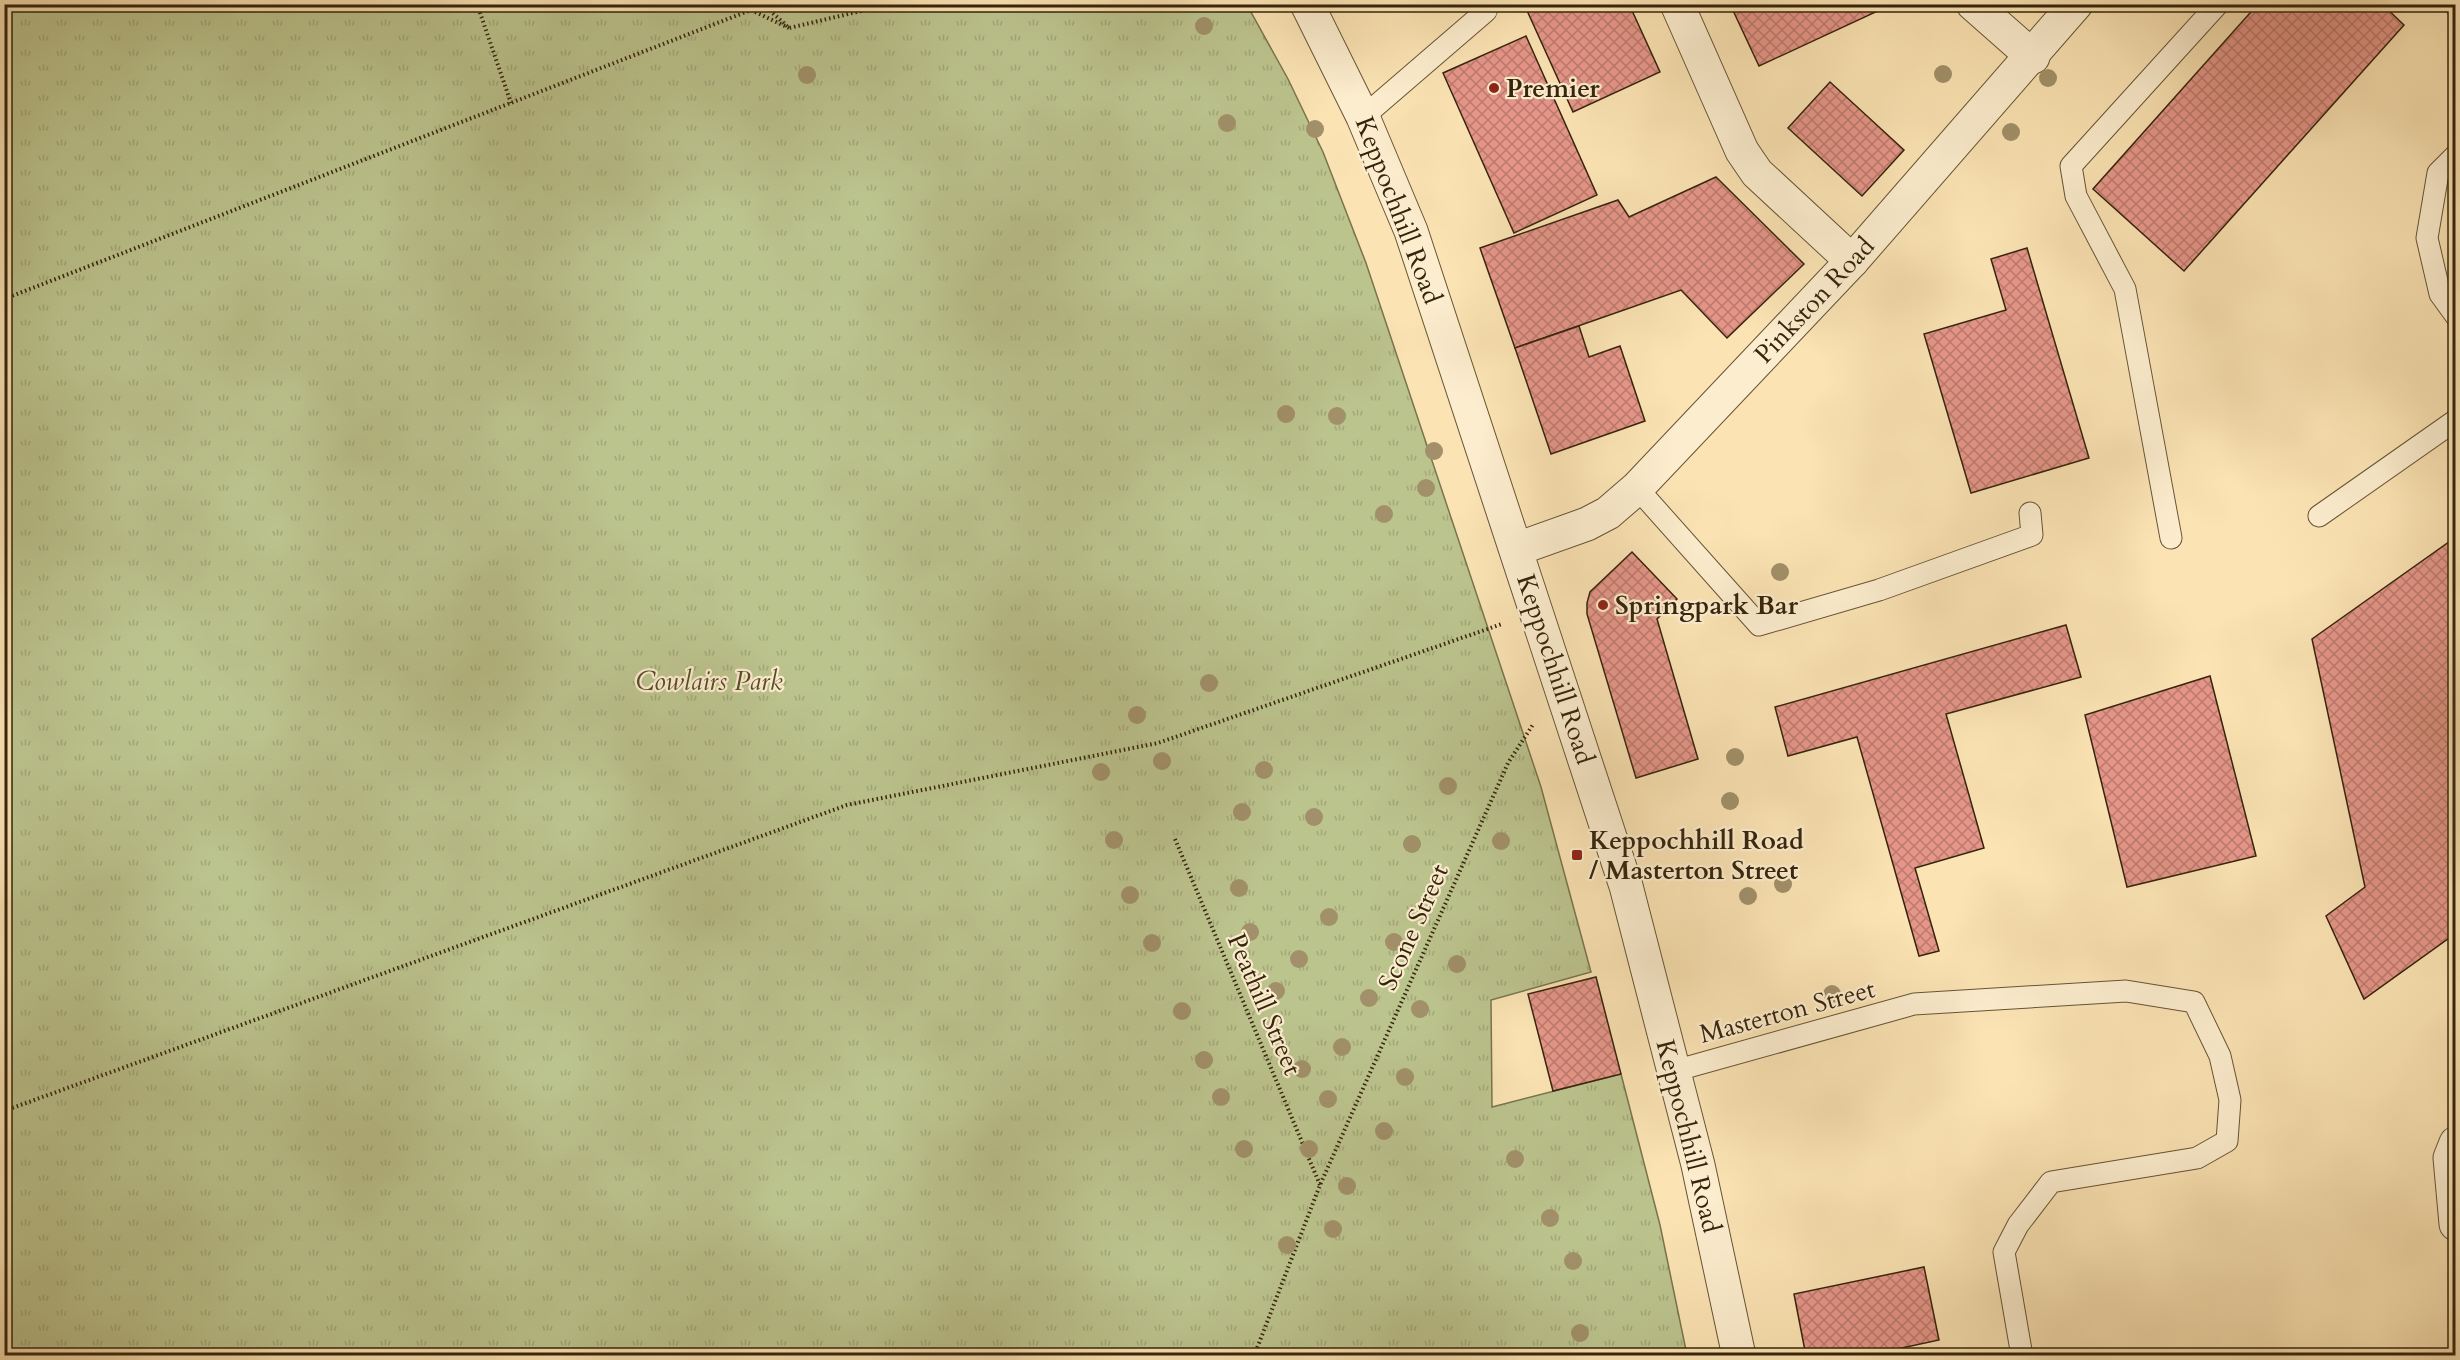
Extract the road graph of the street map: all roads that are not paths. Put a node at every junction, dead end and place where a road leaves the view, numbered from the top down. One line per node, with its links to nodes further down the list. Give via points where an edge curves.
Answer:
1 (1307, 4): 8 (street, Keppochhill Road)
2 (1483, 4): 8 (lane, via 1486,11)
3 (1677, 4): 10 (street, via 1742,151 1757,173)
4 (1973, 4): 7 (street)
5 (2076, 4): 7 (street, Pinkston Road)
6 (2218, 4): 16 (lane, via 2072,166 2076,196 2125,290)
7 (2032, 57): 10 (street, Pinkston Road)
8 (1363, 117): 17 (street, Keppochhill Road, via 1426,274)
9 (2456, 155): 11 (lane, via 2438,174 2427,238 2440,294)
10 (1852, 261): 13 (street, Pinkston Road)
11 (2456, 316)
12 (2456, 420): 15 (lane)
13 (1637, 488): 14 (lane, via 1759,625 1879,590 2032,535); 17 (street, Pinkston Road, via 1608,513 1587,524)
14 (2030, 513)
15 (2319, 516)
16 (2171, 538)
17 (1517, 549): 18 (street, Keppochhill Road, via 1626,886)
18 (1674, 1071): 21 (street, Keppochhill Road); 22 (lane, Masterton Street, via 1914,1004 2126,991 2194,1002 2220,1056 2230,1100 2227,1141 2197,1158 2051,1182 2018,1225 2004,1252)
19 (2456, 1143): 20 (street, via 2450,1158)
20 (2456, 1224)
21 (1739, 1356)
22 (2022, 1356)

